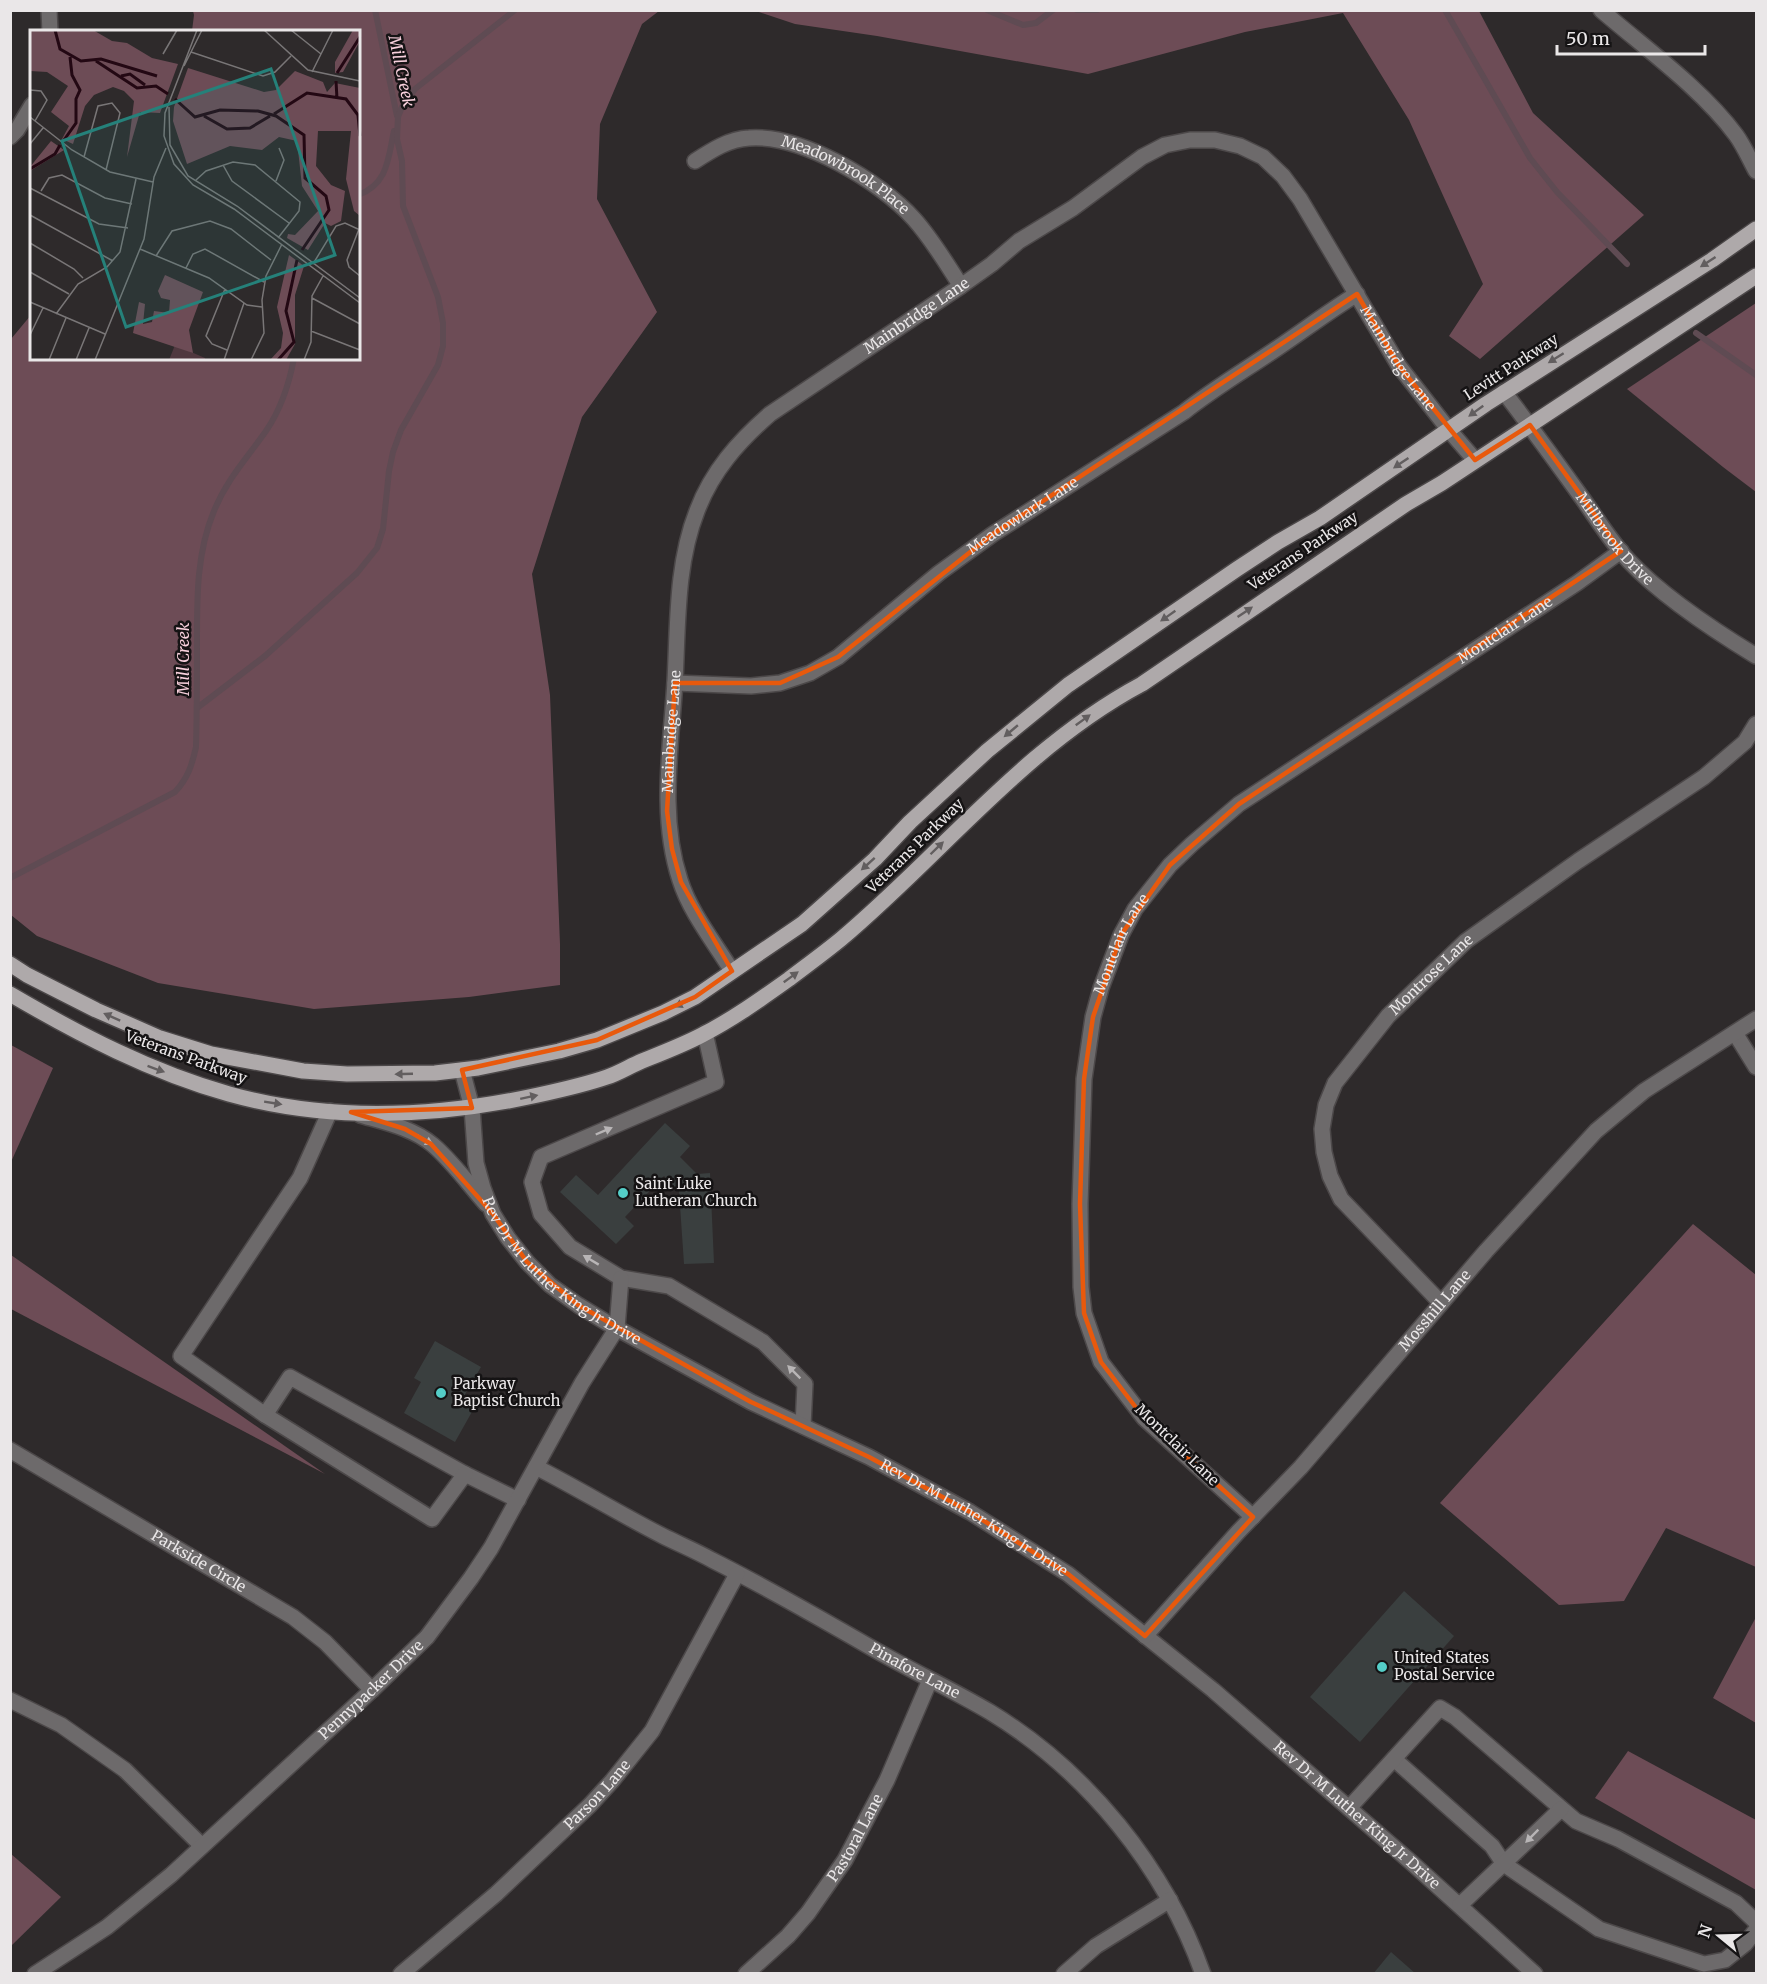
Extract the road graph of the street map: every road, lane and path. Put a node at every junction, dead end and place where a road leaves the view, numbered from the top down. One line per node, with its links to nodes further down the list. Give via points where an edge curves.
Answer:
1 (49, 10): 3 (street)
2 (1601, 10): 7 (street, via 1717,114 1736,136)
3 (50, 30)
4 (30, 109): 5 (street)
5 (10, 137)
6 (695, 161): 10 (street, Meadowbrook Place, via 727,143 748,138 768,138 813,152 871,183 913,218)
7 (1756, 171)
8 (1756, 229): 12 (main road, Levitt Parkway, one-way to 12)
9 (1756, 276): 13 (main road, Veterans Parkway)
10 (962, 286): 11 (street, Mainbridge Lane, via 1019,241 1073,208 1142,157 1165,145 1215,140 1256,153 1283,176); 18 (street, Mainbridge Lane, via 770,414 726,458 710,483 688,537)
11 (1357, 294): 14 (street, Mainbridge Lane, via 1400,366); 18 (street, Meadowlark Lane, via 1176,418 993,534 930,580 838,657 810,673 780,683 751,686)
12 (1504, 392): 13 (street, Millbrook Drive); 14 (main road, Levitt Parkway, one-way to 14)
13 (1530, 425): 15 (main road, Veterans Parkway); 16 (street, Millbrook Drive)
14 (1449, 430): 15 (street, Mainbridge Lane); 21 (main road, Veterans Parkway, one-way to 21, via 1320,518 1237,568 1068,685 987,751 813,914 765,951)
15 (1475, 460): 24 (main road, Veterans Parkway, one-way to 15, via 750,1007 838,942 969,817 1078,723)
16 (1621, 551): 17 (street, Millbrook Drive, via 1670,596); 41 (street, Montclair Lane, via 1577,584 1239,804 1192,844 1152,887 1135,909 1111,960 1093,1017 1084,1079 1080,1204 1084,1313 1101,1362 1144,1418)
17 (1756, 656)
18 (675, 683): 21 (street, Mainbridge Lane, via 668,811 672,849 681,882)
19 (1756, 724): 33 (street, Montrose Lane, via 1745,742 1704,777 1466,941 1388,1016 1335,1083 1322,1128 1324,1152 1337,1191)
20 (10, 964): 27 (main road, Veterans Parkway, one-way to 20, via 347,1074 303,1071 211,1054 160,1038 96,1010)
21 (732, 970): 27 (main road, Veterans Parkway, one-way to 27, via 695,997 597,1040 559,1052)
22 (10, 994): 29 (main road, Veterans Parkway, one-way to 29, via 65,1027 149,1066 227,1094)
23 (1756, 1019): 25 (street, Mosshill Lane)
24 (705, 1033): 28 (main road, Veterans Parkway, one-way to 24, via 608,1077); 32 (street, one-way to 24, via 570,1247 541,1214 532,1182 541,1157 716,1082)
25 (1735, 1033): 26 (street); 33 (street, Mosshill Lane, via 1644,1091 1596,1131)
26 (1756, 1067)
27 (462, 1070): 28 (street, Rev Dr M Luther King Jr Drive)
28 (472, 1108): 30 (main road, Veterans Parkway); 31 (street, Rev Dr M Luther King Jr Drive, via 476,1163)
29 (330, 1111): 30 (main road, Veterans Parkway); 35 (street, via 300,1178 181,1356)
30 (351, 1112): 31 (street, one-way to 31, via 405,1129 431,1144)
31 (493, 1214): 34 (street, Rev Dr M Luther King Jr Drive, via 527,1262 550,1285)
32 (621, 1278): 34 (street); 36 (street, one-way to 32, via 805,1384 763,1342 669,1286)
33 (1441, 1303): 41 (street, Mosshill Lane, via 1301,1467)
34 (617, 1328): 36 (street, Rev Dr M Luther King Jr Drive, via 751,1402); 38 (street, Pennypacker Drive)
35 (265, 1415): 39 (street, via 290,1377); 39 (street, via 432,1519)
36 (803, 1426): 43 (street, Rev Dr M Luther King Jr Drive, via 869,1456 970,1512 1068,1574)
37 (10, 1450): 45 (street, Parkside Circle, via 293,1617 325,1642)
38 (536, 1467): 40 (street, Pennypacker Drive); 42 (street, Pinafore Lane)
39 (465, 1474): 40 (street)
40 (518, 1500): 45 (street, Pennypacker Drive, via 486,1555 427,1637)
41 (1253, 1517): 43 (street, Mosshill Lane)
42 (737, 1574): 44 (street, Pinafore Lane); 57 (street, Parson Lane, via 652,1731 612,1781 496,1894)
43 (1146, 1636): 48 (street, Rev Dr M Luther King Jr Drive)
44 (930, 1680): 52 (street, Pinafore Lane, via 1018,1731 1070,1772 1112,1818); 58 (street, Pastoral Lane, via 887,1780 845,1860 808,1913)
45 (372, 1690): 50 (street, Pennypacker Drive)
46 (10, 1700): 50 (street, via 61,1725 125,1770)
47 (1394, 1759): 48 (street); 49 (street, via 1440,1708); 51 (street, via 1492,1846)
48 (1349, 1808): 53 (street, Rev Dr M Luther King Jr Drive)
49 (1561, 1809): 51 (street, one-way to 51); 54 (street, via 1576,1821 1618,1839 1736,1903)
50 (202, 1846): 56 (street, Pennypacker Drive, via 107,1927)
51 (1504, 1864): 53 (street); 55 (street, via 1599,1929 1704,1964 1725,1960)
52 (1170, 1900): 59 (street, via 1096,1946); 60 (street, Pinafore Lane)
53 (1460, 1905): 61 (street, Rev Dr M Luther King Jr Drive)
54 (1756, 1922)
55 (1756, 1930)
56 (35, 1974)
57 (401, 1974)
58 (746, 1974)
59 (1064, 1974)
60 (1203, 1974)
61 (1535, 1974)

